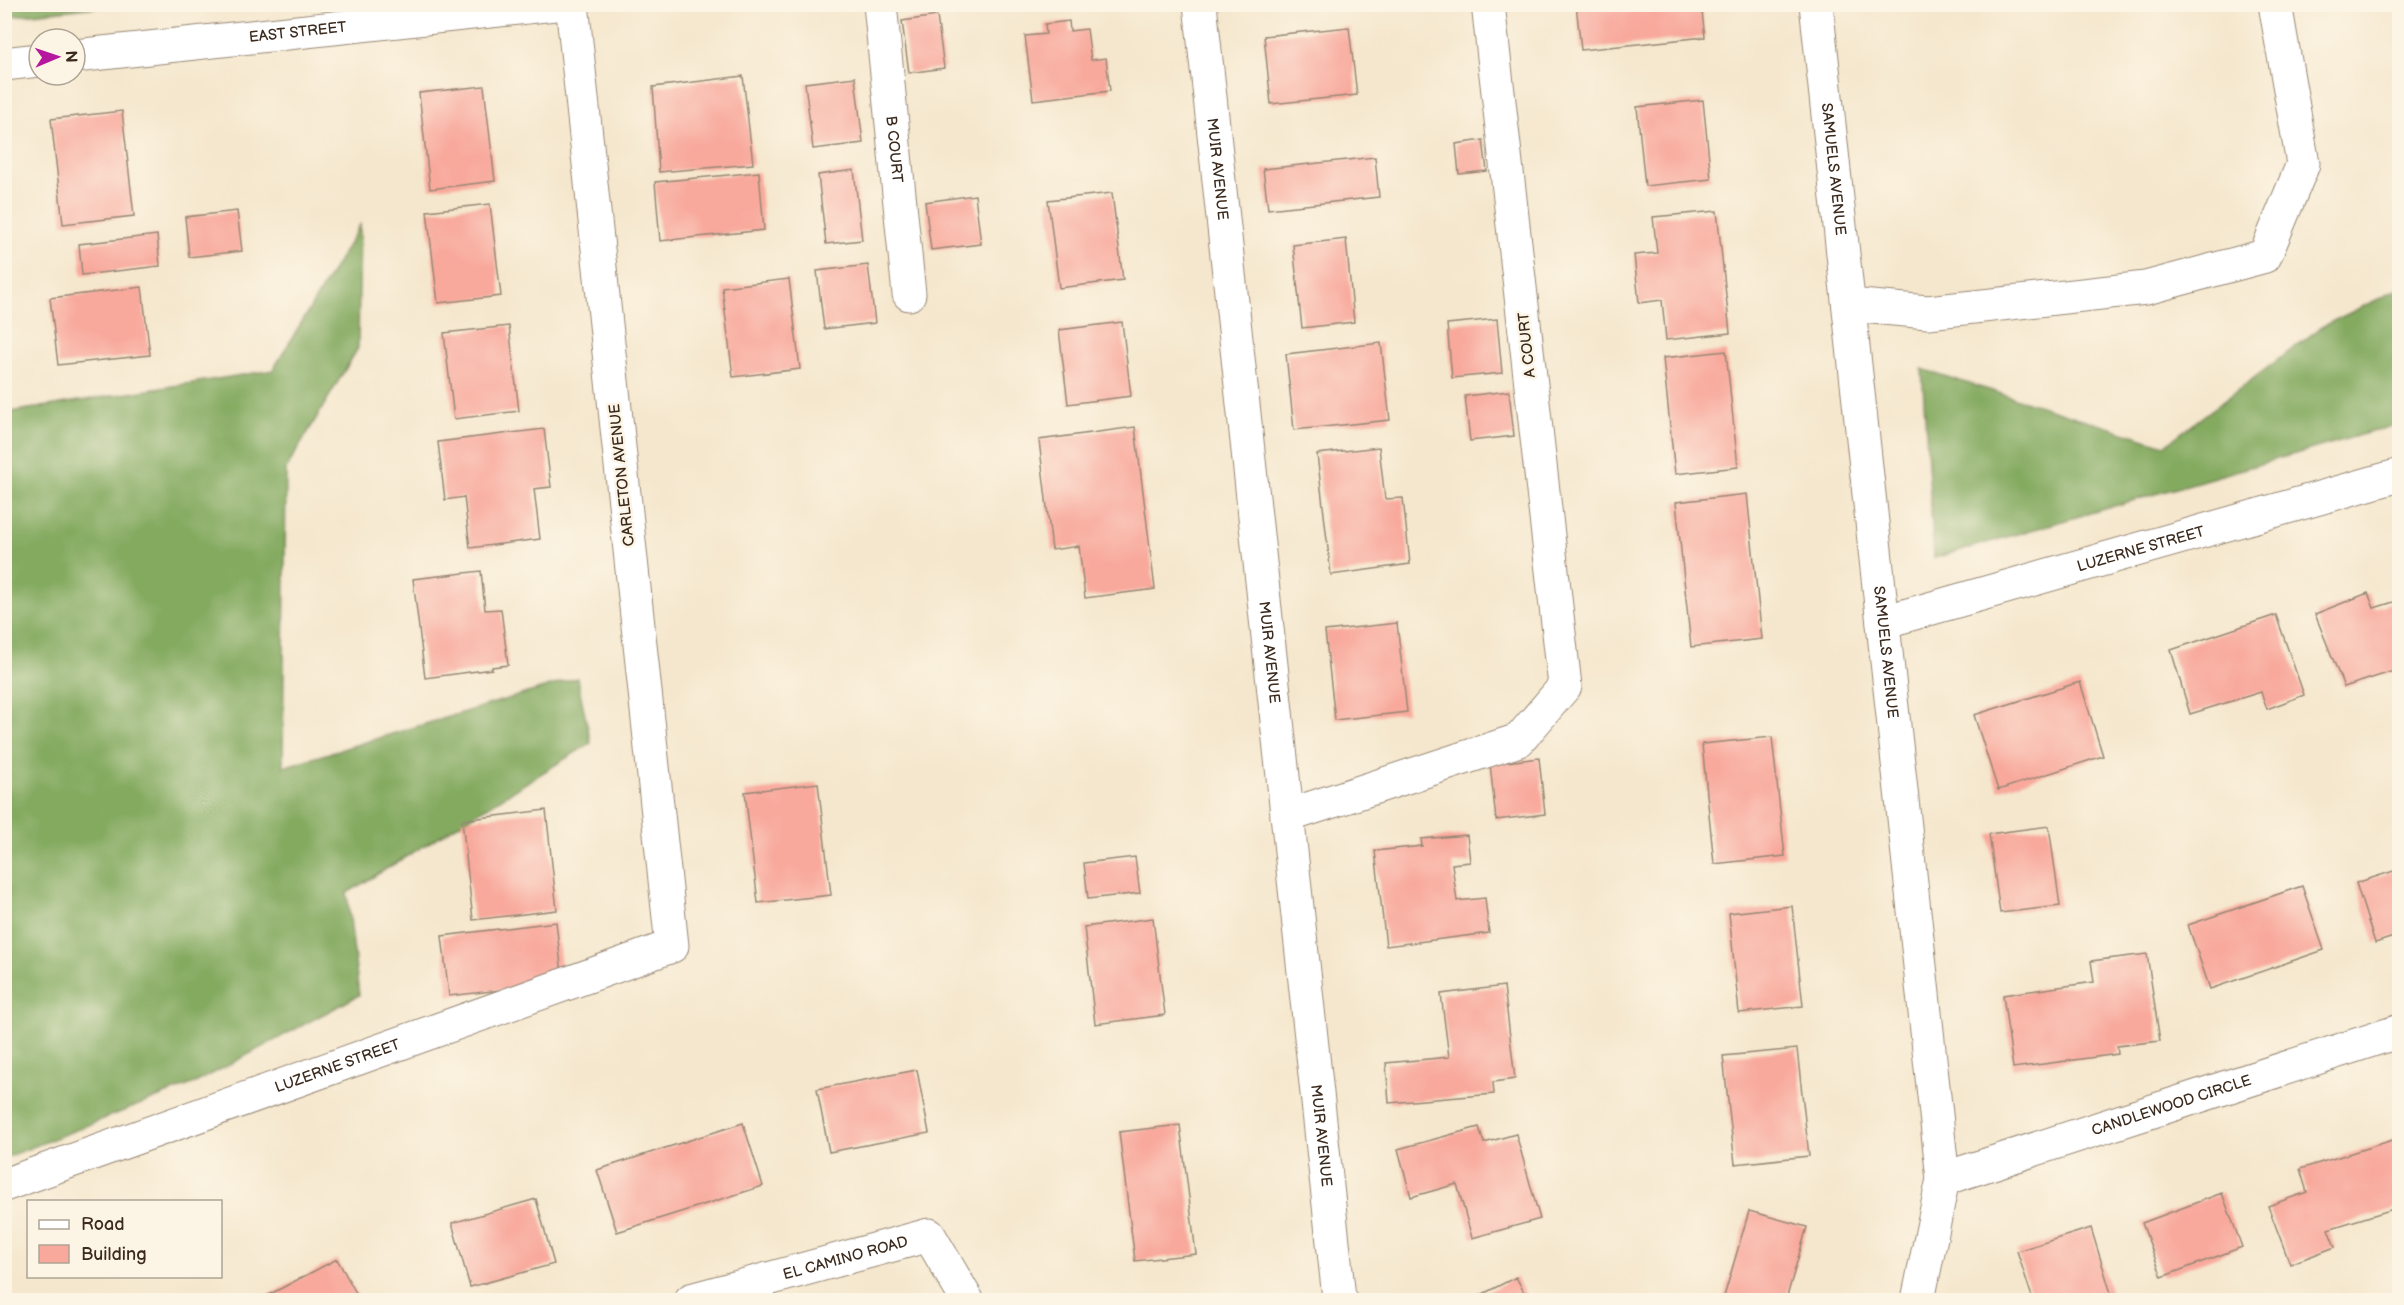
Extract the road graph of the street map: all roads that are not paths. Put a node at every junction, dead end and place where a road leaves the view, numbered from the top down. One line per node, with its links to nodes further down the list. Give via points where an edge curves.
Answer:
1 (555, 4): 8 (street, EAST STREET)
2 (572, 4): 16 (street, CARLETON AVENUE)
3 (880, 4): 11 (street, B COURT)
4 (1200, 4): 15 (street, MUIR AVENUE)
5 (1488, 4): 15 (street, A COURT, via 1565,687 1519,740)
6 (1816, 4): 12 (street, SAMUELS AVENUE)
7 (2276, 4): 12 (street, via 2303,164 2265,256 2146,288 1928,312)
8 (87, 55)
9 (27, 61): 10 (street)
10 (4, 64)
11 (909, 294)
12 (1849, 305): 14 (street, SAMUELS AVENUE)
13 (2400, 475): 14 (street, LUZERNE STREET)
14 (1883, 622): 18 (street, SAMUELS AVENUE)
15 (1287, 816): 22 (street, MUIR AVENUE)
16 (672, 946): 19 (street, LUZERNE STREET)
17 (2400, 1031): 18 (street, CANDLEWOOD CIRCLE)
18 (1943, 1179): 23 (street, SAMUELS AVENUE)
19 (4, 1185)
20 (691, 1300): 21 (street, EL CAMINO ROAD, via 929,1235)
21 (967, 1300)
22 (1336, 1300)
23 (1917, 1300)

